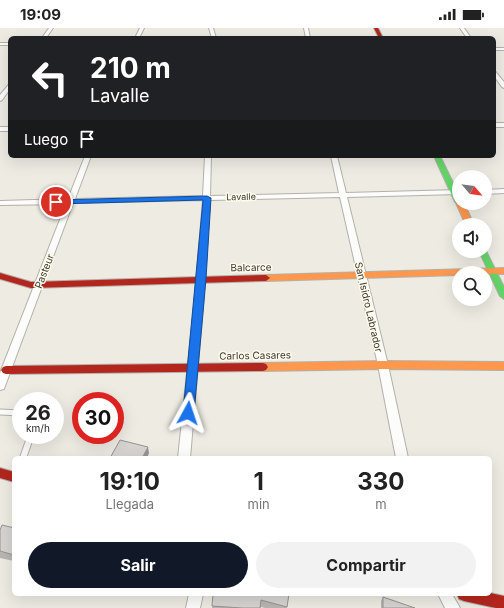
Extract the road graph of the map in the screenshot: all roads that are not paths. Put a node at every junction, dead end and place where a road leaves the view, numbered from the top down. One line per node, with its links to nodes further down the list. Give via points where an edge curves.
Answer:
1 (496, 75): 2 (street)
2 (503, 84)
3 (8, 88): 4 (street)
4 (0, 99)
5 (87, 158): 15 (street, Pasteur)
6 (208, 158): 14 (street)
7 (334, 158): 13 (street, San Isidro Labrador)
8 (438, 158): 9 (street)
9 (452, 183)
10 (504, 191): 12 (street)
11 (452, 192): 13 (street, Lavalle)
12 (492, 192)
13 (343, 195): 14 (street, Lavalle); 21 (street, San Isidro Labrador)
14 (207, 198): 15 (street, Lavalle); 22 (street)
15 (70, 202): 16 (street, Lavalle); 23 (street, Pasteur)
16 (0, 203)
17 (504, 271): 18 (street, Balcarce)
18 (492, 272): 24 (street)
19 (452, 273): 21 (street, Balcarce)
20 (0, 276): 23 (street, Balcarce)
21 (362, 276): 22 (street, Balcarce); 25 (street, San Isidro Labrador)
22 (201, 279): 23 (street, Balcarce); 27 (street)
23 (38, 285): 28 (street, Pasteur)
24 (504, 296)
25 (382, 365): 26 (street, Carlos Casares); 27 (street, Carlos Casares); 35 (street, San Isidro Labrador)
26 (504, 366)
27 (192, 367): 28 (street, Carlos Casares); 34 (street)
28 (6, 370): 29 (street, Pasteur)
29 (0, 386)
30 (0, 412): 31 (lane)
31 (12, 413)
32 (28, 444): 33 (lane)
33 (24, 456)
34 (184, 456)
35 (402, 456)
36 (0, 473): 37 (street)
37 (12, 476)
38 (196, 596): 42 (street)
39 (446, 596): 43 (street)
40 (473, 596): 41 (street)
41 (504, 603)
42 (193, 608)
43 (453, 608)

